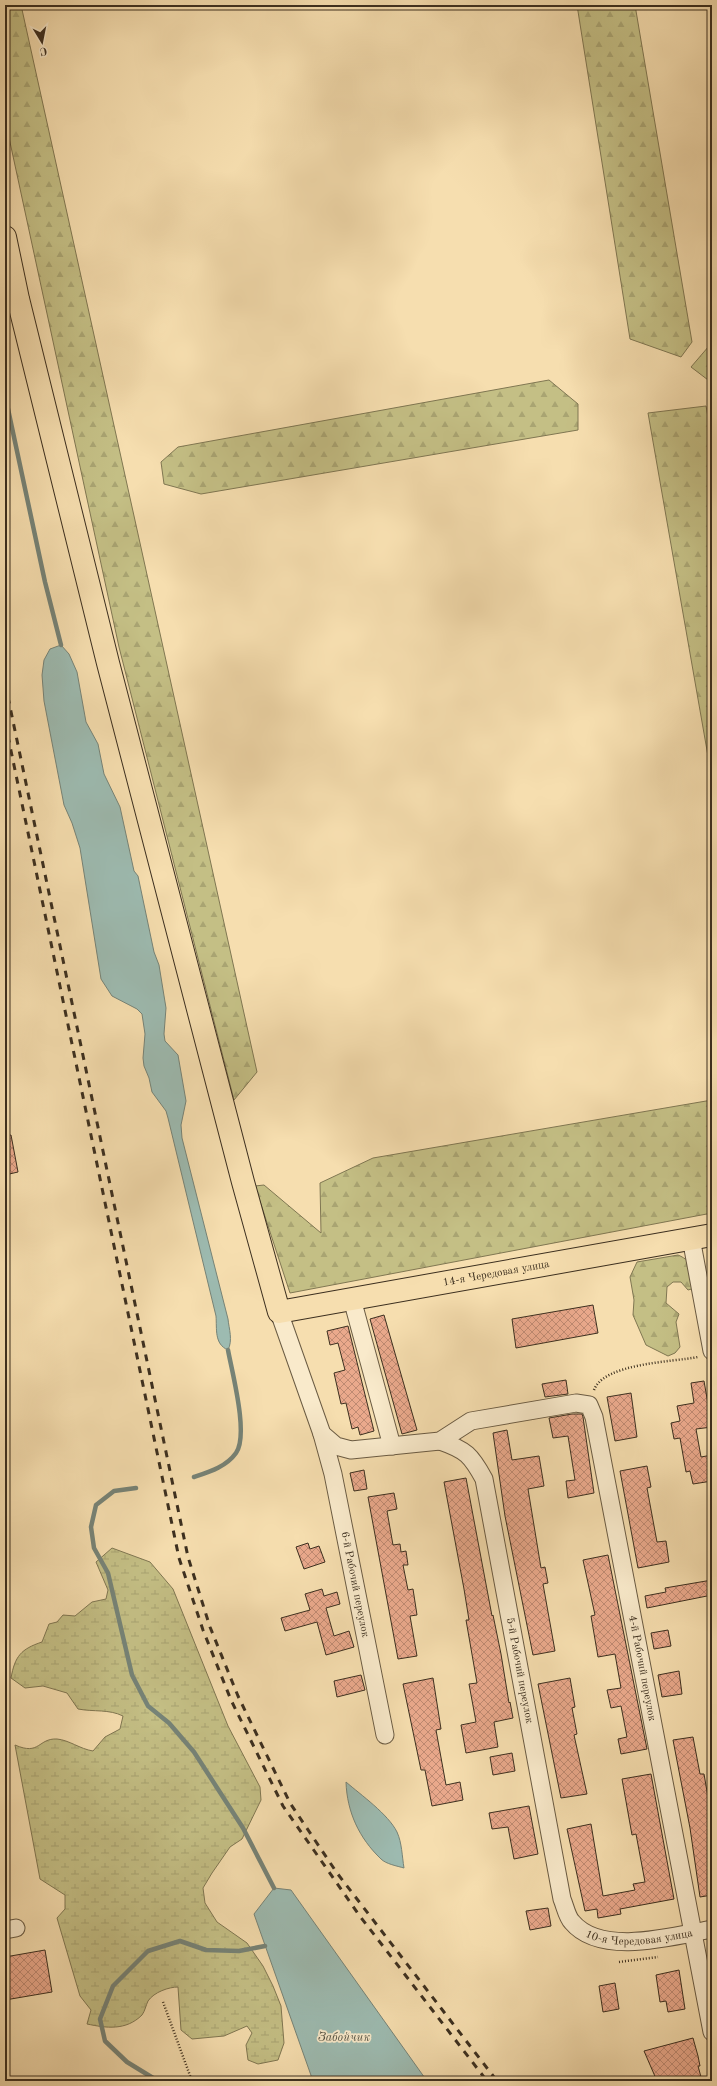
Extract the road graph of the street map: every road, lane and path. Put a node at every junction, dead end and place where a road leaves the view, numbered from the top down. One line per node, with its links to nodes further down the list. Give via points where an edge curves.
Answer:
1 (5, 237): 4 (main road, via 108,663)
2 (702, 1236): 3 (main road, 14-я Чередовая улица); 5 (street)
3 (352, 1299): 4 (main road, 14-я Чередовая улица); 9 (street)
4 (279, 1312): 7 (street, 6-й Рабочий переулок)
5 (708, 1354): 6 (path, via 630,1367 607,1376 595,1387)
6 (590, 1405): 8 (street, via 576,1403 471,1421); 13 (street, 4-й Рабочий переулок)
7 (322, 1434): 9 (street, via 336,1446 351,1450); 10 (street, 6-й Рабочий переулок, via 333,1474)
8 (440, 1441): 9 (street); 11 (street, 5-й Рабочий переулок, via 460,1448 475,1462 484,1479 562,1899)
9 (392, 1446)
10 (385, 1735)
11 (571, 1922): 13 (street, 10-я Чередовая улица, via 590,1936 616,1942)
12 (712, 1929): 13 (street, 10-я Чередовая улица)
13 (693, 1932): 15 (street, 4-й Рабочий переулок)
14 (163, 2002): 16 (path)
15 (712, 2032)
16 (192, 2081)

